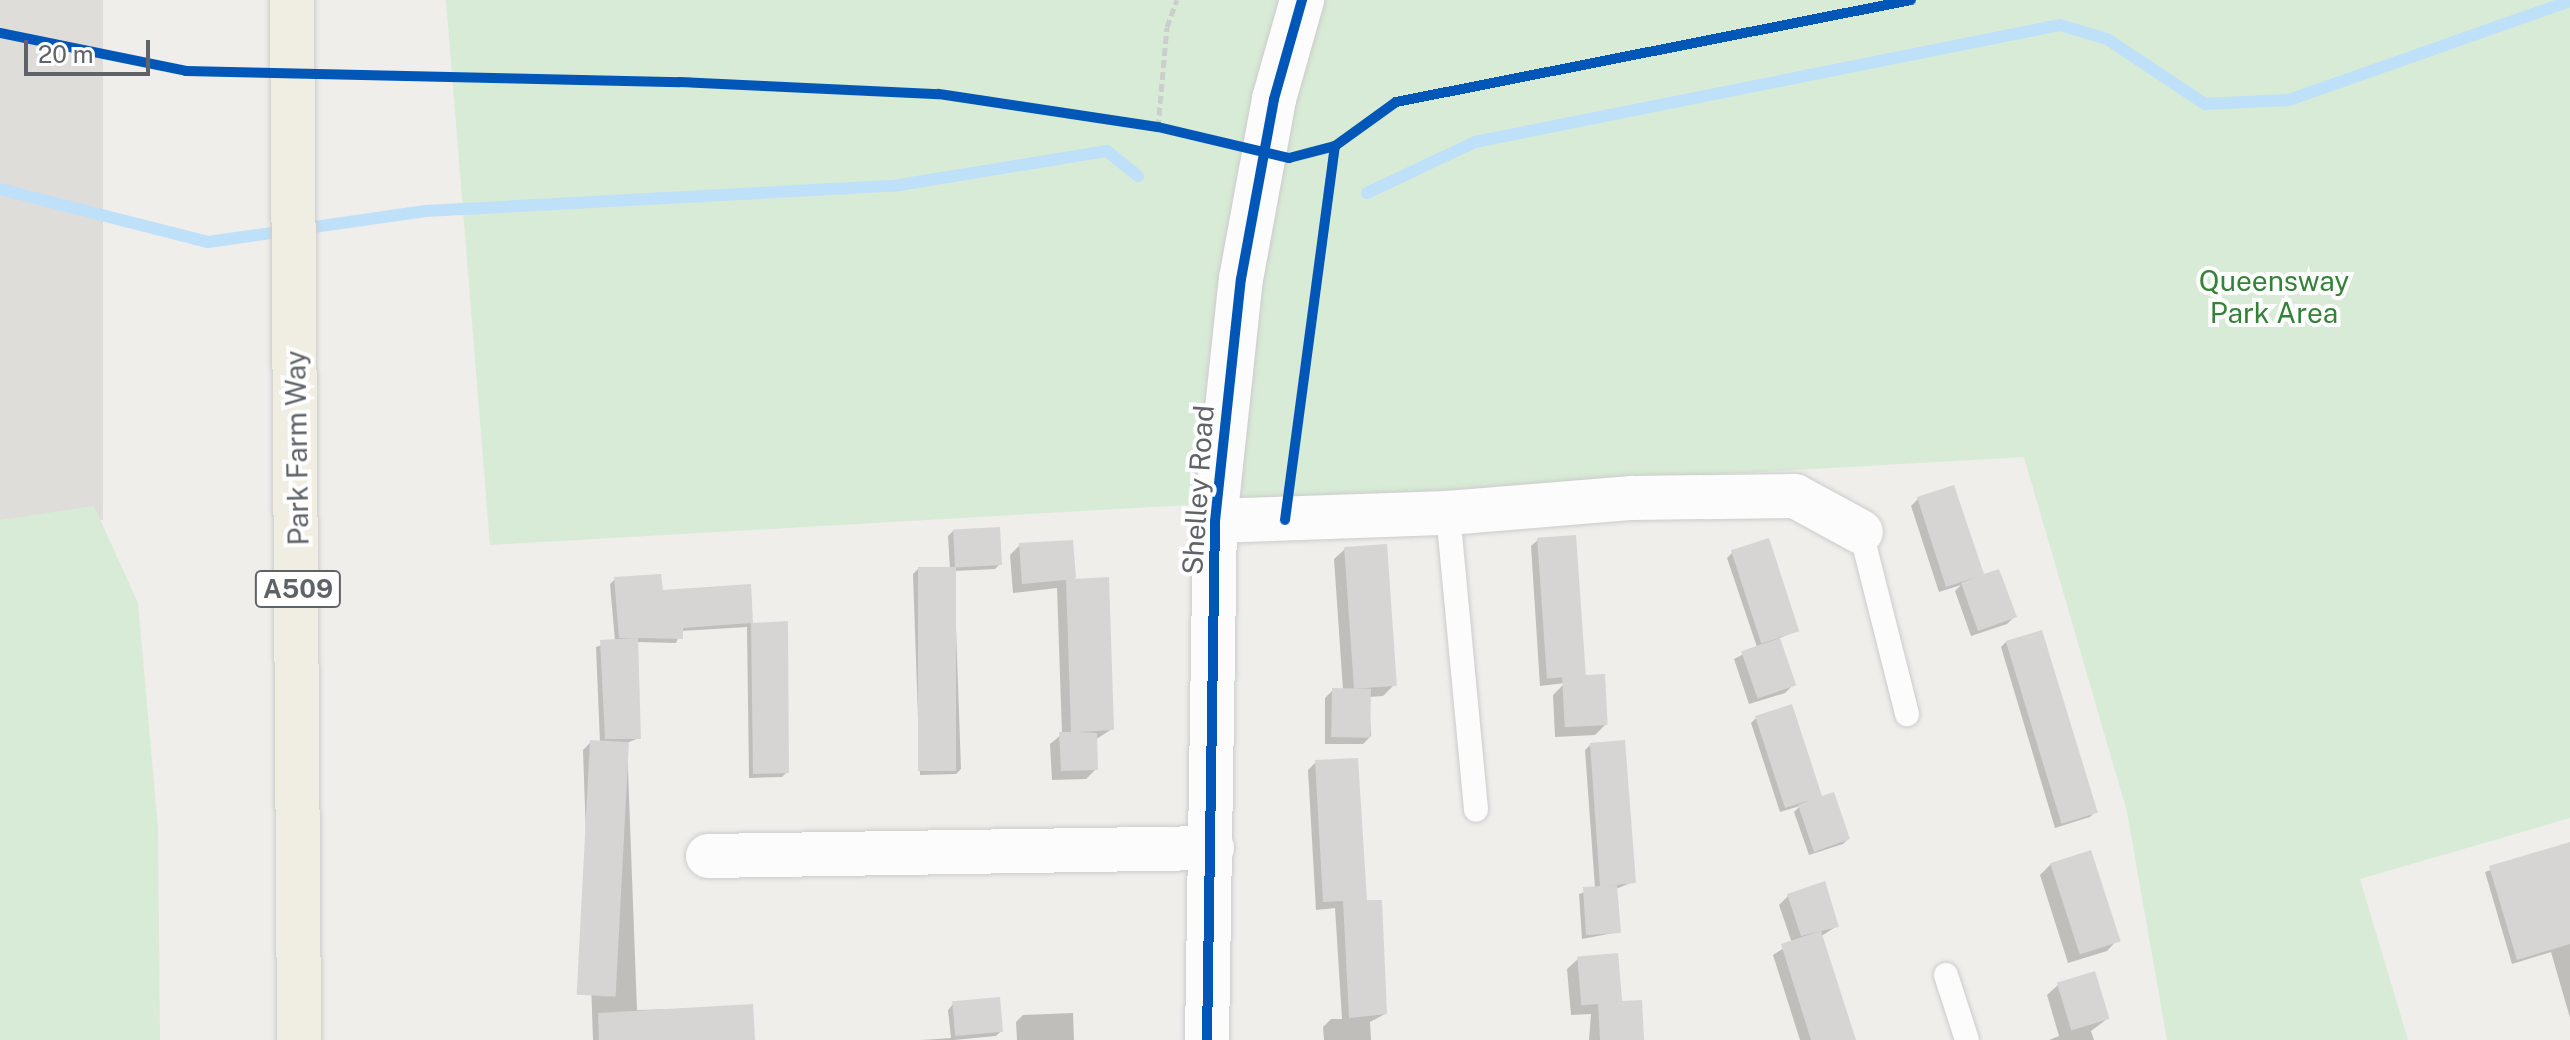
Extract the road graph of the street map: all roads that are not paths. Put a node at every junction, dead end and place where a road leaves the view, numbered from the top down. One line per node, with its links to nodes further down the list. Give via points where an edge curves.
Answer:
1 (1302, 0): 4 (street, Shelley Road, via 1274,99 1241,279)
2 (292, 3): 11 (highway, Park Farm Way / A509)
3 (1448, 513): 4 (street); 5 (street, via 1632,498 1795,496); 7 (lane)
4 (1215, 521): 8 (street, Shelley Road)
5 (1861, 532): 6 (lane)
6 (1907, 714)
7 (1476, 810)
8 (1212, 848): 9 (street); 12 (street, Shelley Road)
9 (708, 856)
10 (1946, 975): 13 (lane)
11 (299, 1040)
12 (1207, 1040)
13 (1967, 1040)

